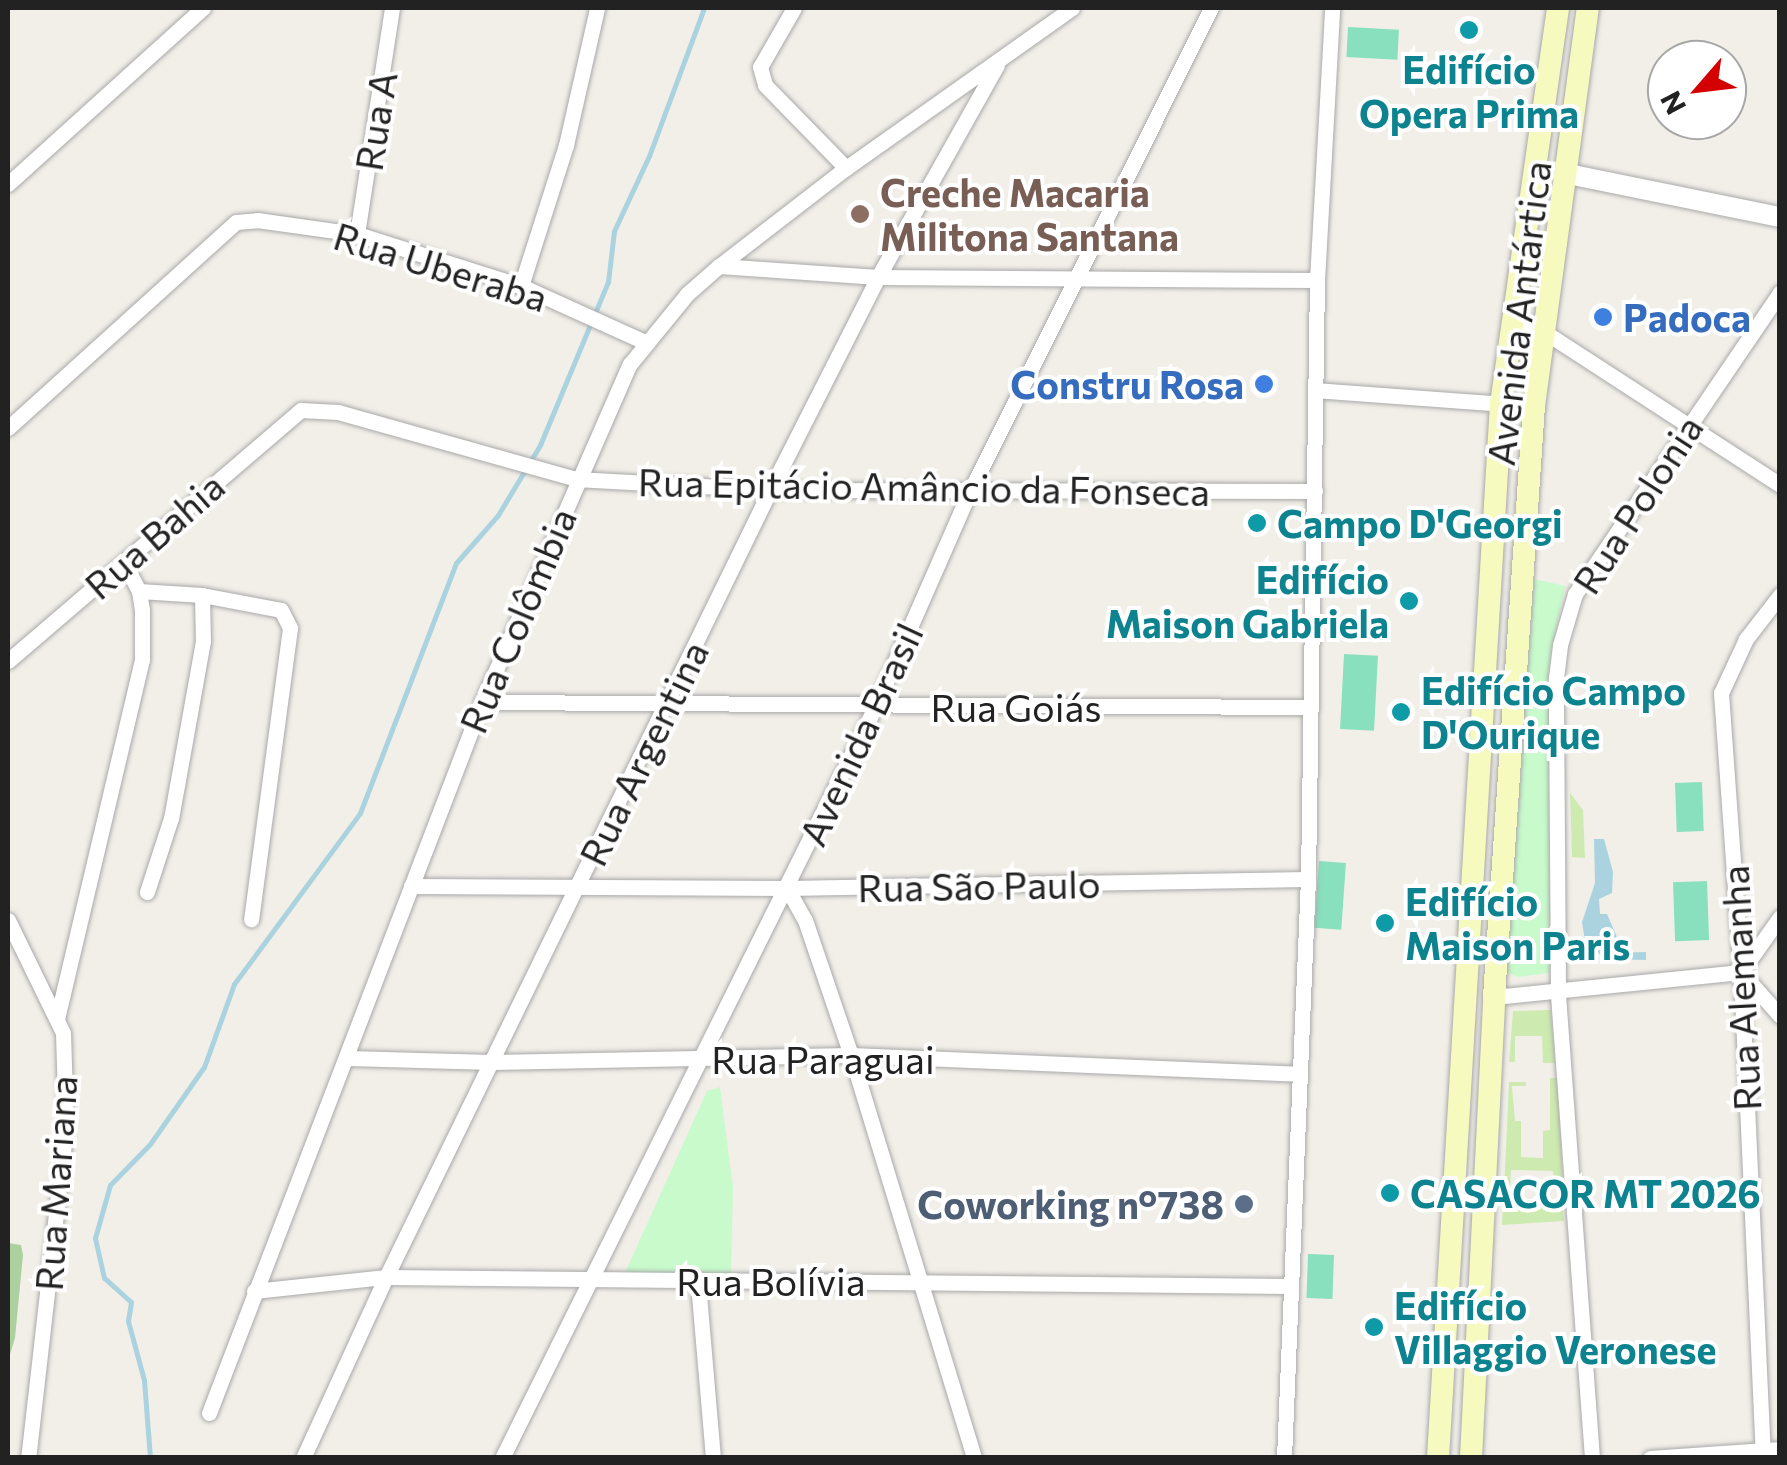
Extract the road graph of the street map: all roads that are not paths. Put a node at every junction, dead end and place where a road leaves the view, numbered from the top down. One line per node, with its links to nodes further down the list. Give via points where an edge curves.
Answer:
1 (203, 8): 13 (street)
2 (392, 8): 15 (street, Rua A)
3 (596, 8): 20 (street, via 566,145)
4 (794, 8): 11 (street, via 760,67 766,85)
5 (1072, 8): 10 (street, Rua Colômbia)
6 (1211, 8): 18 (street, Avenida Brasil)
7 (1332, 8): 19 (street)
8 (1558, 8): 22 (main road, Avenida Antártica)
9 (1588, 8): 12 (main road, Avenida Antártica)
10 (1001, 58): 11 (street, Rua Colômbia); 17 (street, Rua Argentina)
11 (846, 168): 16 (street, Rua Colômbia)
12 (1568, 174): 14 (street); 23 (main road, Avenida Antártica)
13 (8, 184)
14 (1780, 218)
15 (358, 234): 20 (street, Rua Uberaba); 30 (street, Rua Uberaba, via 236,222)
16 (719, 266): 17 (street); 24 (street, Rua Colômbia)
17 (878, 277): 18 (street); 33 (street, Rua Argentina)
18 (1075, 277): 19 (street); 35 (street, Avenida Brasil)
19 (1318, 280): 25 (street)
20 (521, 286): 24 (street, Rua Uberaba)
21 (1780, 292): 29 (street, Rua Polonia)
22 (1513, 318): 23 (street); 26 (main road, Avenida Antártica)
23 (1542, 331): 27 (main road, Avenida Antártica); 29 (street)
24 (646, 342): 31 (street, Rua Colômbia)
25 (1314, 390): 26 (street); 34 (street)
26 (1500, 404): 27 (street); 63 (main road, Avenida Antártica)
27 (1534, 406): 55 (main road, Avenida Antártica)
28 (301, 410): 31 (street, Rua Epitácio Amâncio da Fonseca, via 338,412); 36 (street, Rua Bahia)
29 (1686, 424): 32 (street); 54 (street, Rua Polonia, via 1575,594 1560,645)
30 (8, 428)
31 (576, 479): 33 (street, Rua Epitácio Amâncio da Fonseca); 41 (street, Rua Colômbia)
32 (1780, 484)
33 (770, 490): 35 (street, Rua Epitácio Amâncio da Fonseca); 42 (street, Rua Argentina)
34 (1315, 490): 35 (street, Rua Epitácio Amâncio da Fonseca); 43 (street)
35 (969, 493): 44 (street, Avenida Brasil)
36 (124, 562): 37 (street); 40 (street, Rua Bahia)
37 (138, 591): 38 (street); 57 (street, via 142,660)
38 (202, 595): 49 (street, via 203,642 170,818); 51 (street, via 281,610 290,628)
39 (1780, 595): 53 (street, Rua Alemanha, via 1746,639 1722,693)
40 (8, 661)
41 (482, 702): 42 (street, Rua Goiás); 46 (street, Rua Colômbia)
42 (666, 707): 44 (street, Rua Goiás); 48 (street, Rua Argentina)
43 (1310, 707): 44 (street, Rua Goiás); 45 (street)
44 (875, 708): 47 (street, Avenida Brasil)
45 (1308, 879): 47 (street, Rua São Paulo); 62 (street)
46 (411, 886): 48 (street, Rua São Paulo); 59 (street, Rua Colômbia)
47 (787, 888): 48 (street, Rua São Paulo); 58 (street, via 805,920); 60 (street, Avenida Brasil)
48 (576, 889): 61 (street, Rua Argentina)
49 (148, 892)
50 (1780, 917): 53 (street)
51 (250, 919)
52 (8, 920): 57 (street, Rua Mariana)
53 (1741, 972): 54 (street); 56 (street); 73 (street, Rua Alemanha)
54 (1558, 990): 55 (street); 82 (street, Rua Polonia)
55 (1494, 997): 64 (main road, Avenida Antártica)
56 (1780, 1016)
57 (58, 1019): 74 (street, Rua Mariana, via 66,1126)
58 (851, 1055): 60 (street, Rua Paraguai); 62 (street, Rua Paraguai); 67 (street)
59 (347, 1058): 61 (street, Rua Paraguai); 70 (street, Rua Colômbia)
60 (697, 1058): 61 (street, Rua Paraguai); 66 (street, Avenida Brasil)
61 (492, 1062): 65 (street, Rua Argentina)
62 (1298, 1074): 69 (street)
63 (1459, 1121): 64 (main road); 80 (main road, Avenida Antártica)
64 (1489, 1124): 81 (main road, Avenida Antártica)
65 (386, 1277): 66 (street, Rua Bolívia); 70 (street, Rua Bolívia); 75 (street, Rua Argentina)
66 (591, 1277): 68 (street, Rua Bolívia); 76 (street, Avenida Brasil)
67 (921, 1281): 68 (street, Rua Bolívia); 69 (street, Rua Bolívia); 78 (street)
68 (698, 1283): 77 (street)
69 (1289, 1286): 79 (street)
70 (254, 1292): 71 (street, Rua Colômbia)
71 (209, 1413)
72 (1780, 1448): 73 (street)
73 (1762, 1454): 83 (street)
74 (28, 1458)
75 (303, 1458)
76 (502, 1458)
77 (713, 1458)
78 (974, 1458)
79 (1284, 1458)
80 (1438, 1458)
81 (1471, 1458)
82 (1592, 1458)
83 (1650, 1458)

